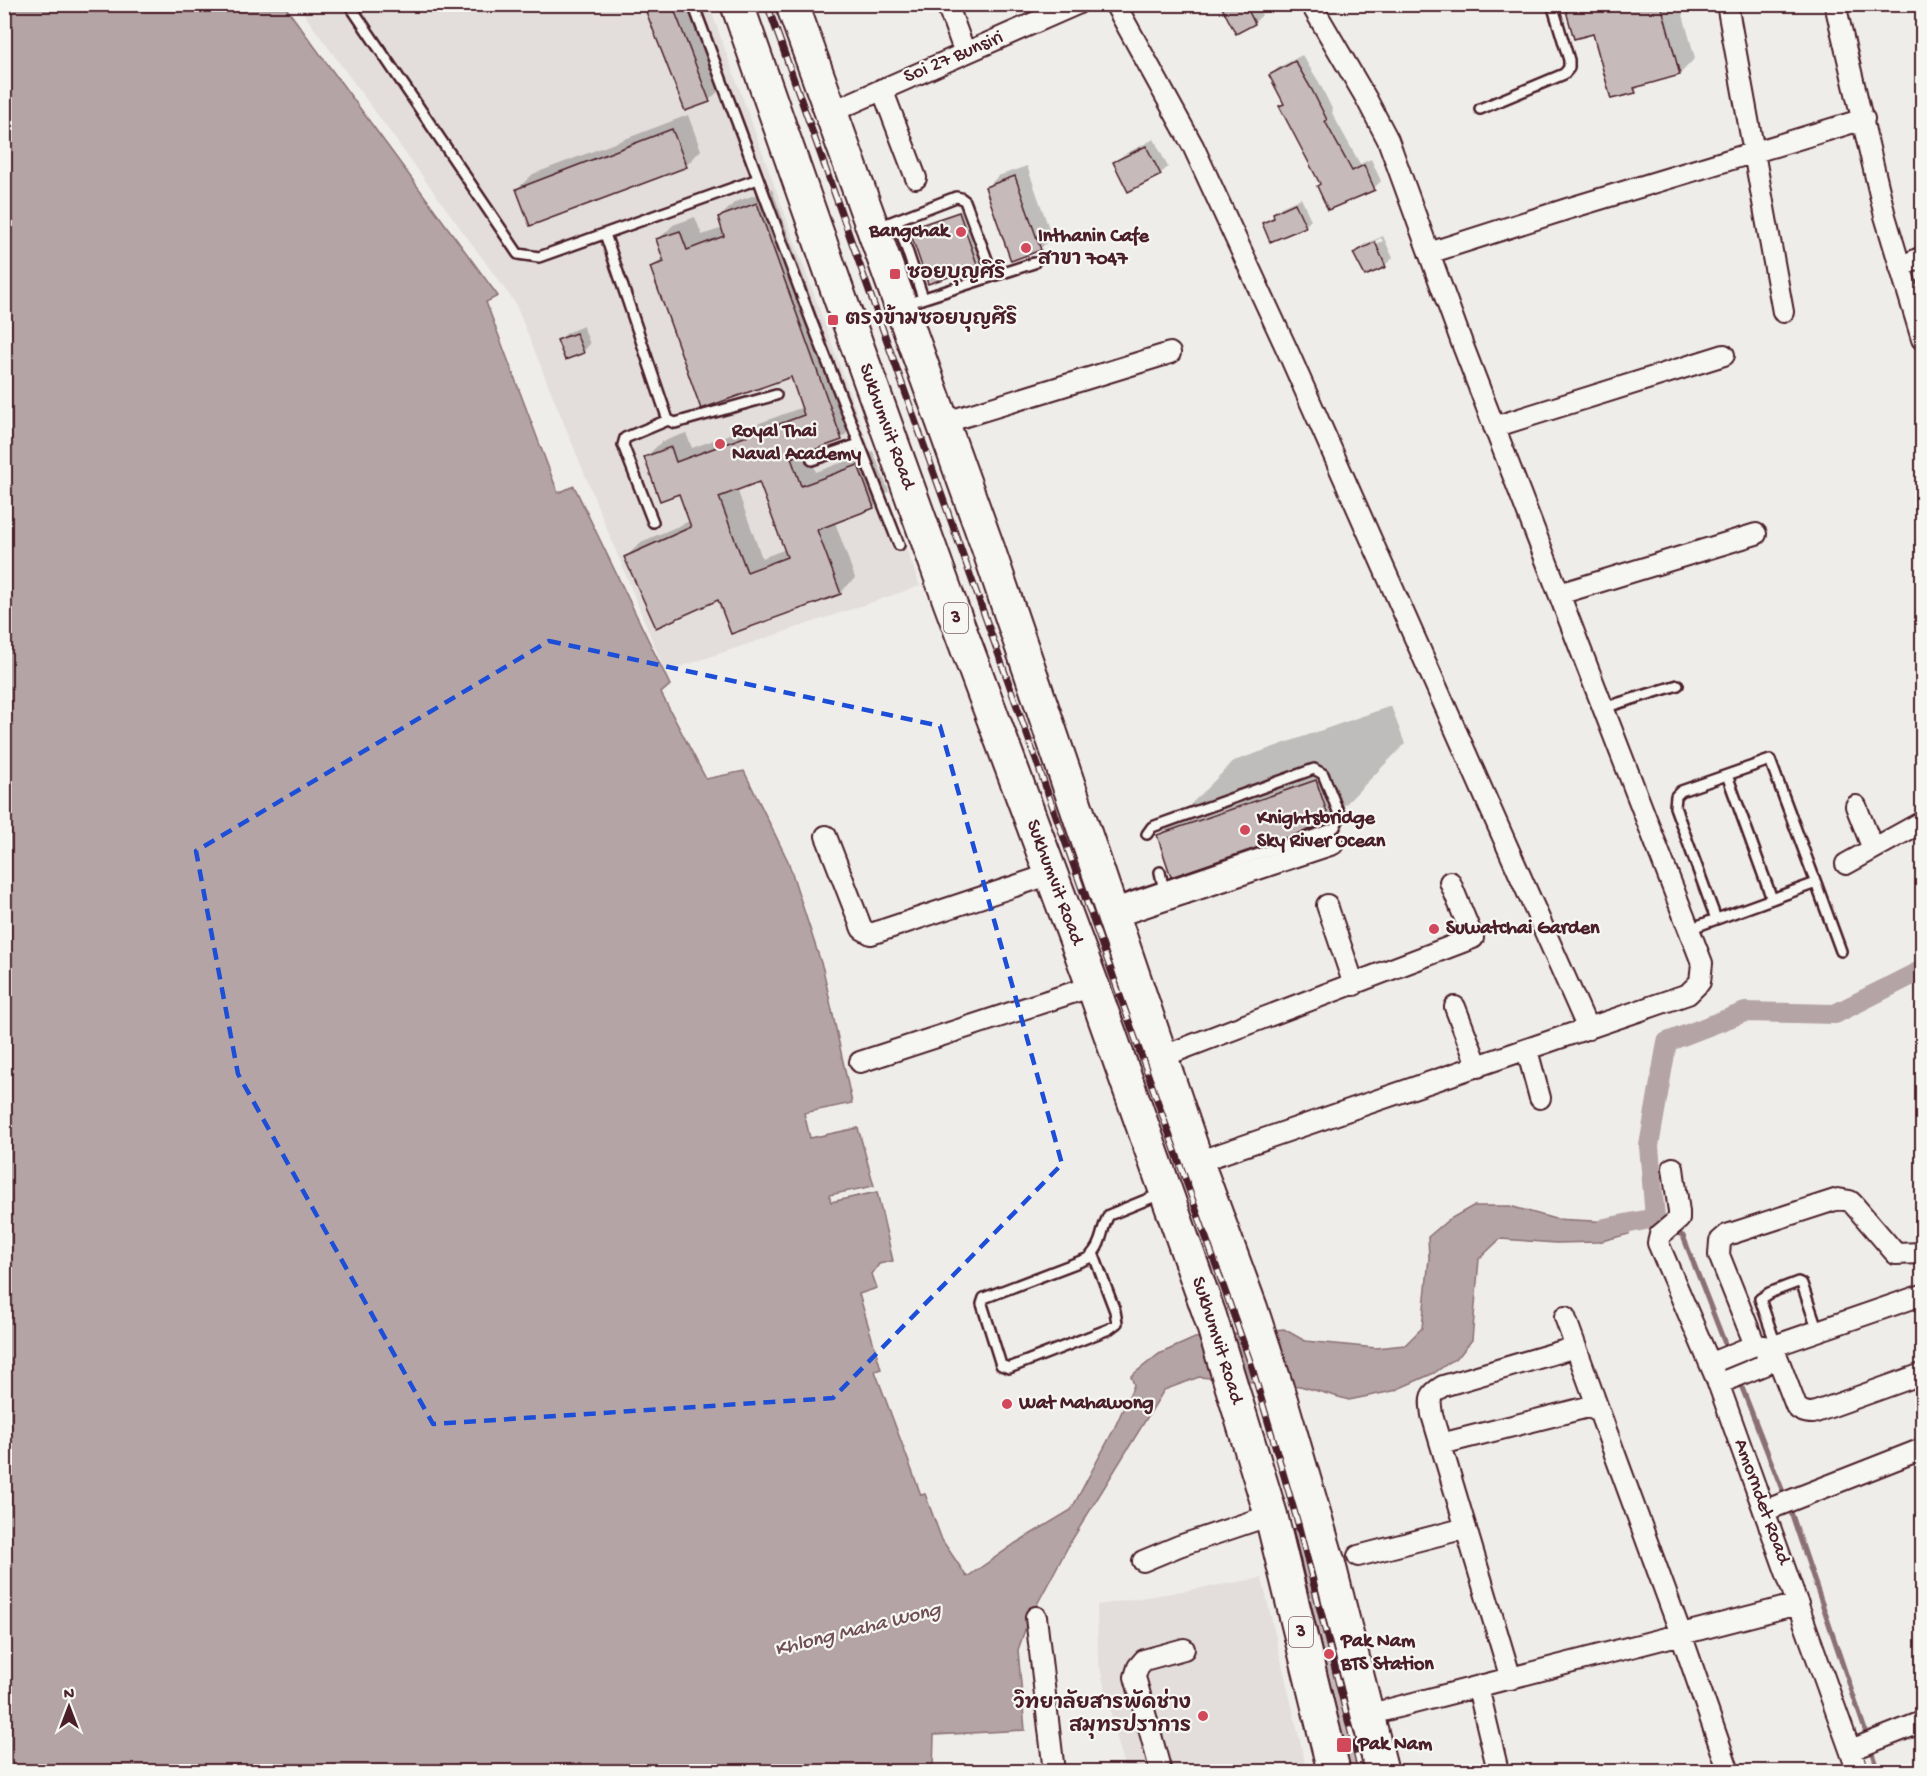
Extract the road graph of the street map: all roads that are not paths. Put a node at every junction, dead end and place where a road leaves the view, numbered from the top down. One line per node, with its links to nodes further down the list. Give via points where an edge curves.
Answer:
1 (349, 4): 21 (lane, via 518,254 539,257)
2 (693, 4): 19 (lane)
3 (737, 4): 45 (highway, Sukhumvit Road / 3)
4 (792, 4): 15 (highway, Sukhumvit Road / 3)
5 (947, 4): 12 (street)
6 (1077, 4): 12 (street, Soi 27 Bunsiri)
7 (1115, 4): 68 (street, via 1192,146 1289,354)
8 (1311, 4): 22 (street, via 1388,140)
9 (1552, 4): 14 (lane, via 1569,68 1564,74)
10 (1726, 4): 17 (street)
11 (1835, 4): 16 (street)
12 (965, 53): 13 (street, Soi 27 Bunsiri)
13 (882, 89): 15 (street, Soi 27 Bunsiri); 18 (street)
14 (1480, 110)
15 (831, 112): 20 (highway, Sukhumvit Road / 3)
16 (1864, 119): 17 (street); 25 (street)
17 (1753, 151): 22 (street); 28 (street)
18 (916, 178)
19 (758, 179): 21 (lane); 36 (lane)
20 (885, 225): 26 (lane, via 961,198 989,265); 27 (highway, Sukhumvit Road / 3)
21 (605, 234): 33 (lane)
22 (1429, 253): 35 (street)
23 (1923, 256): 25 (street)
24 (1034, 263): 26 (lane)
25 (1900, 267): 29 (street)
26 (990, 277): 27 (lane)
27 (912, 301): 34 (highway, Sukhumvit Road / 3)
28 (1783, 312)
29 (1923, 339)
30 (1170, 353): 34 (street)
31 (1724, 355): 35 (street)
32 (776, 395): 33 (lane, via 675,423)
33 (668, 420): 38 (lane, via 625,438 622,445)
34 (943, 423): 44 (highway, Sukhumvit Road / 3)
35 (1494, 427): 41 (street)
36 (859, 444): 37 (lane); 40 (lane)
37 (812, 460)
38 (653, 522)
39 (1756, 534): 41 (street)
40 (899, 545)
41 (1559, 594): 43 (street)
42 (1678, 685): 43 (lane)
43 (1603, 708): 63 (street)
44 (1043, 709): 45 (highway); 61 (highway, Sukhumvit Road / 3)
45 (997, 726): 55 (highway, Sukhumvit Road / 3)
46 (1727, 775): 57 (lane, via 1770,760); 59 (lane); 62 (lane, via 1681,791 1675,807)
47 (1856, 806): 52 (street)
48 (1923, 822): 52 (street)
49 (1147, 834): 58 (lane, via 1152,827 1314,769 1323,774 1340,816 1332,830)
50 (826, 836): 55 (street, via 861,929 871,934)
51 (1333, 844): 61 (street)
52 (1874, 849): 53 (street)
53 (1846, 864)
54 (1160, 872): 58 (lane)
55 (1051, 874): 66 (highway, Sukhumvit Road / 3)
56 (1450, 882): 65 (street, via 1473,938)
57 (1816, 883): 59 (lane); 64 (lane)
58 (1163, 886): 61 (lane)
59 (1772, 899): 62 (lane)
60 (1327, 905): 65 (street)
61 (1112, 911): 70 (highway, Sukhumvit Road / 3)
62 (1716, 919): 63 (lane)
63 (1689, 928): 68 (street, via 1702,963 1700,982 1688,994)
64 (1842, 951)
65 (1354, 985): 70 (street)
66 (1093, 986): 71 (street); 76 (highway, Sukhumvit Road / 3)
67 (1455, 1006): 72 (street)
68 (1588, 1029): 69 (street)
69 (1527, 1050): 72 (street); 73 (street)
70 (1161, 1057): 74 (highway, Sukhumvit Road / 3)
71 (860, 1062)
72 (1478, 1067): 74 (street)
73 (1540, 1098)
74 (1197, 1161): 101 (highway, Sukhumvit Road / 3, via 1275,1379 1329,1564)
75 (1672, 1168): 84 (street, Amorndet Road, via 1678,1219 1660,1235 1658,1243)
76 (1166, 1191): 77 (lane, via 1109,1215); 90 (highway, Sukhumvit Road / 3)
77 (1093, 1253): 77 (lane, via 1117,1323 1009,1368 1001,1365 982,1304 984,1298 1089,1258)
78 (1923, 1253): 82 (street, via 1896,1254 1850,1201 1838,1198 1727,1235 1720,1241 1719,1255)
79 (1923, 1295): 81 (street)
80 (1565, 1317): 83 (street)
81 (1818, 1331): 82 (street); 82 (lane, via 1798,1282 1760,1299)
82 (1769, 1346): 84 (street); 85 (street, via 1796,1406 1808,1413); 86 (street, via 1764,1365)
83 (1576, 1347): 87 (street); 88 (street, via 1436,1390 1430,1399)
84 (1722, 1358): 86 (street, Amorndet Road)
85 (1923, 1374)
86 (1730, 1379): 91 (street, Amorndet Road)
87 (1599, 1411): 88 (street, via 1588,1407); 97 (street)
88 (1441, 1444): 92 (street)
89 (1923, 1449): 91 (street)
90 (1268, 1504): 94 (street); 104 (highway, Sukhumvit Road / 3)
91 (1780, 1505): 95 (street, Amorndet Road)
92 (1466, 1528): 93 (street); 99 (street)
93 (1358, 1556)
94 (1143, 1561)
95 (1798, 1604): 97 (street); 103 (street, Amorndet Road)
96 (1036, 1617): 106 (street)
97 (1681, 1634): 99 (street); 109 (street)
98 (1184, 1649): 107 (street, via 1144,1660 1135,1677)
99 (1511, 1679): 100 (street)
100 (1478, 1687): 101 (street); 105 (street)
101 (1367, 1715): 108 (highway, Sukhumvit Road / 3)
102 (1923, 1722): 103 (street)
103 (1853, 1750): 110 (street, Amorndet Road)
104 (1331, 1771)
105 (1498, 1771)
106 (1054, 1772)
107 (1161, 1772)
108 (1382, 1772)
109 (1729, 1772)
110 (1858, 1772)

